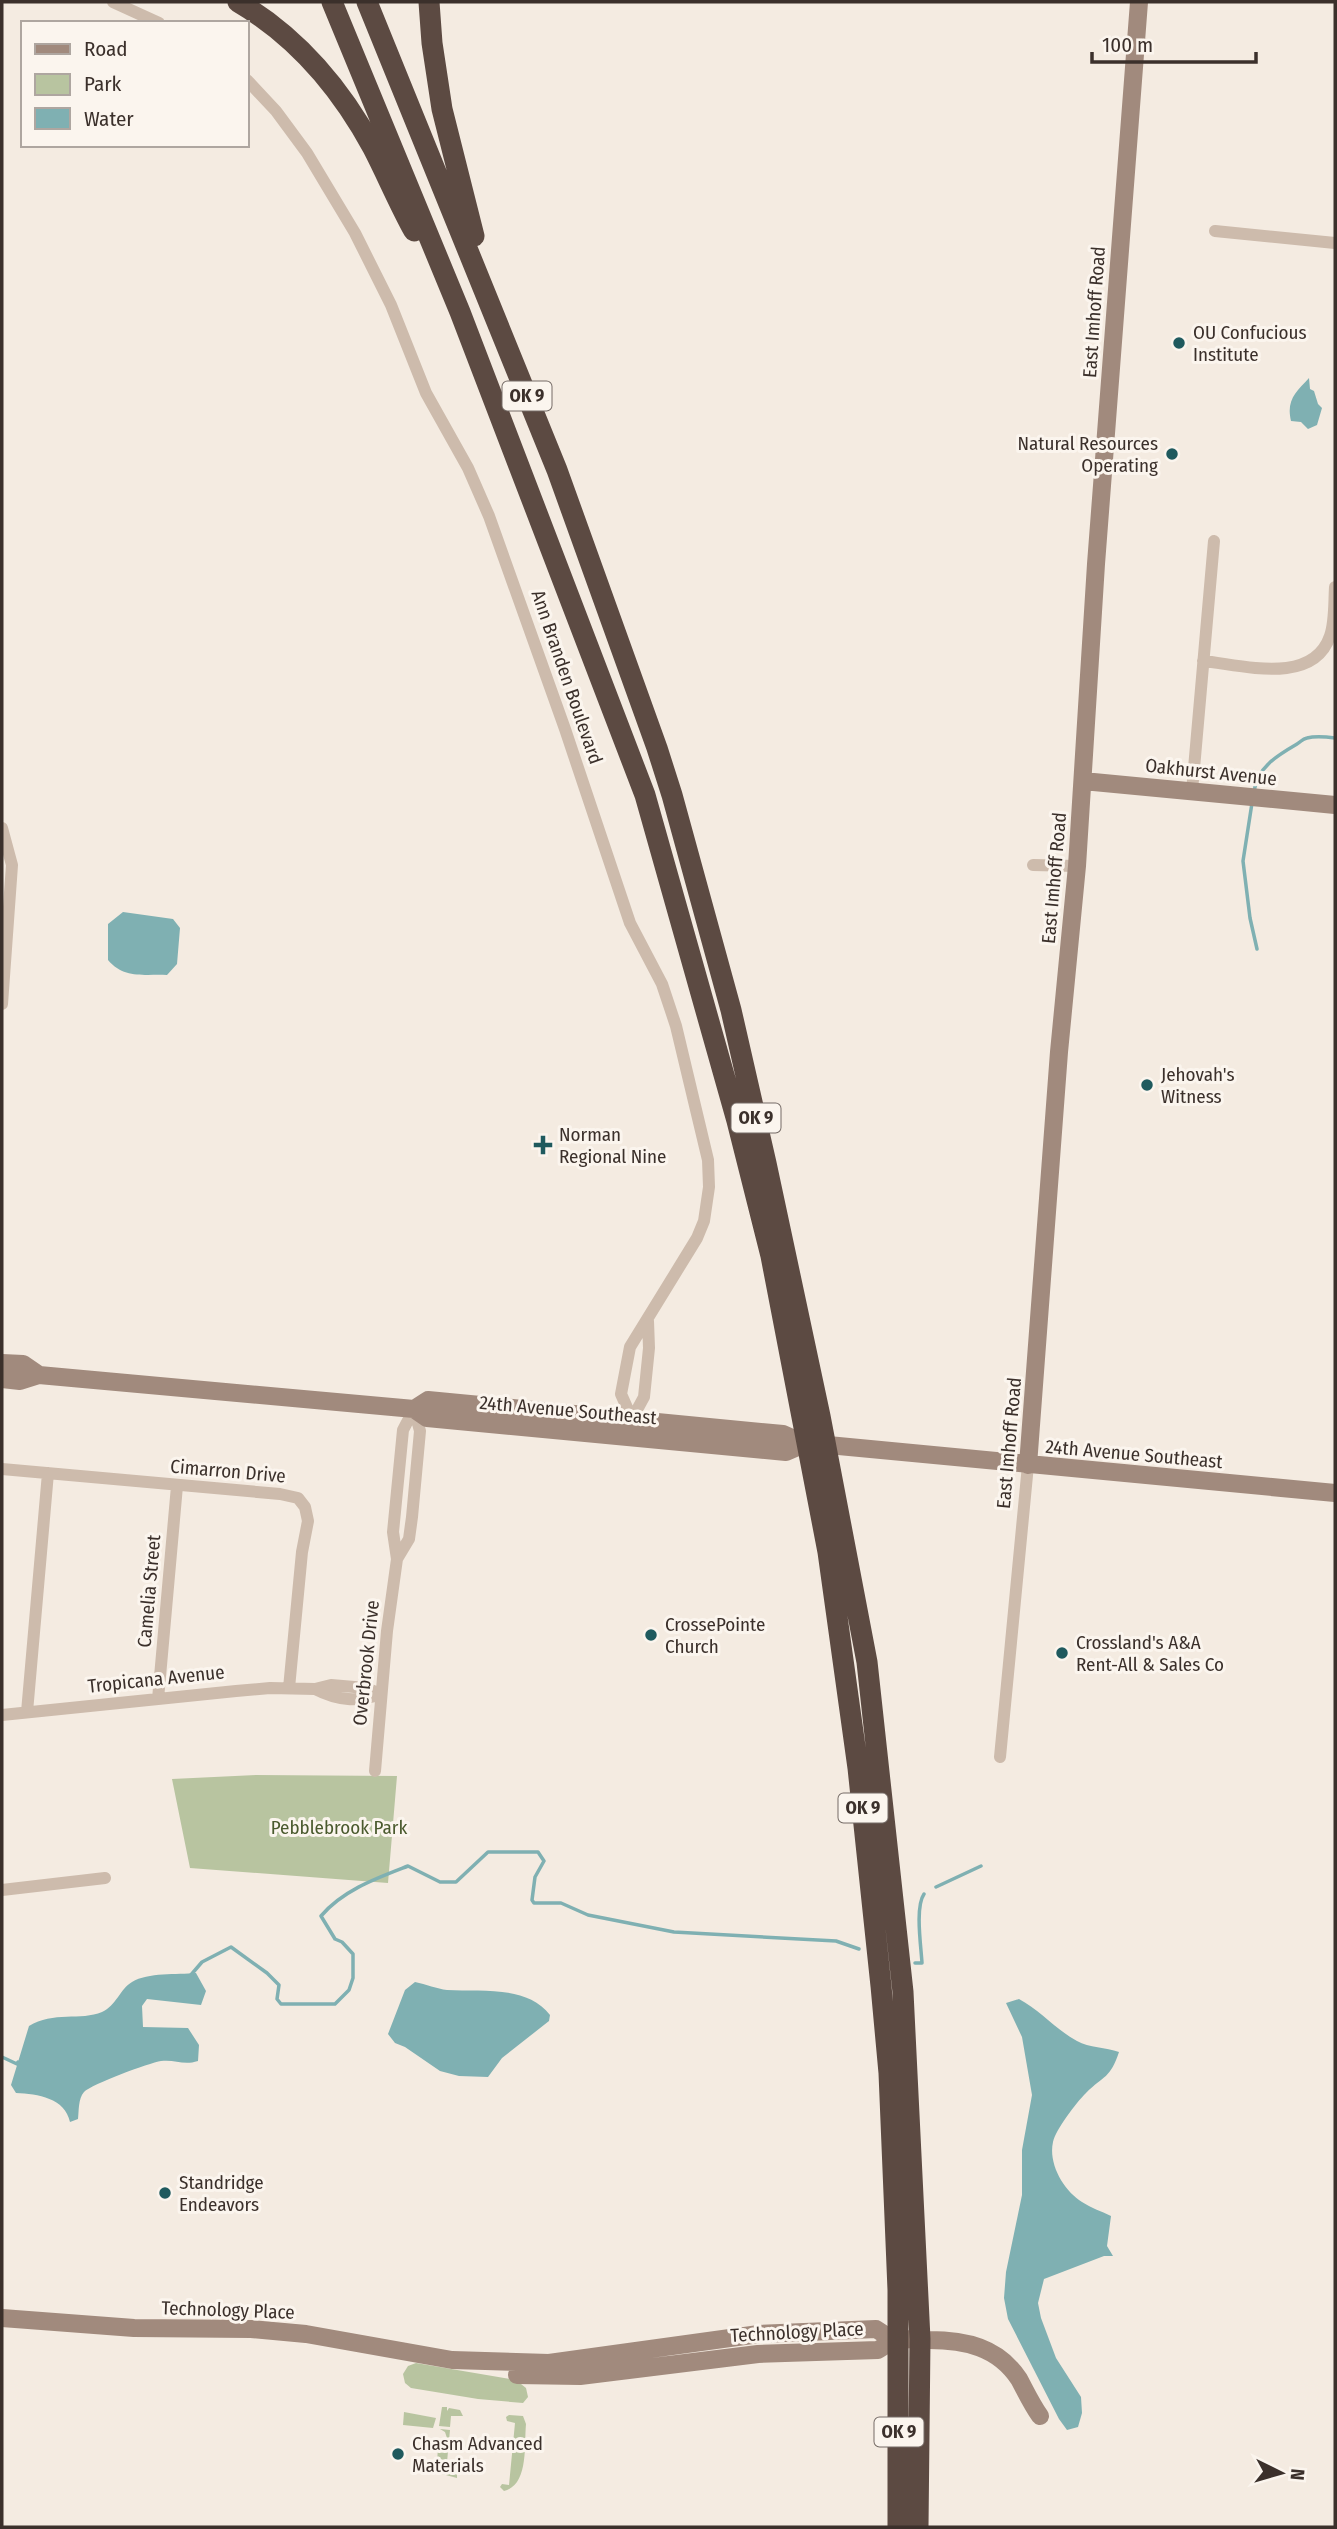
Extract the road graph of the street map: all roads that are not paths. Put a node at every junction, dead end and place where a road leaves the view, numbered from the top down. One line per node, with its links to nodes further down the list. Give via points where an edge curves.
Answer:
1 (113, 2): 7 (street)
2 (238, 2): 12 (highway, via 287,37 330,82 373,149)
3 (332, 2): 12 (highway, OK 9)
4 (367, 2): 11 (highway, OK 9)
5 (429, 2): 11 (highway, via 442,109)
6 (1139, 2): 16 (street, East Imhoff Road)
7 (155, 21)
8 (248, 81): 23 (street, Ann Branden Boulevard, via 307,153 355,233 391,305 426,393 481,496 630,923 662,984 676,1026 708,1160 709,1187 697,1238)
9 (1215, 231): 10 (street)
10 (1335, 243)
11 (488, 296): 29 (highway, OK 9, via 572,510 672,795 769,1176)
12 (460, 312): 29 (highway, OK 9, via 645,795 771,1256)
13 (1214, 541): 15 (street)
14 (1335, 587): 15 (street, via 1331,635 1314,659 1286,669)
15 (1203, 661): 17 (street)
16 (1083, 781): 17 (street, Oakhurst Avenue); 21 (street, East Imhoff Road)
17 (1192, 791): 18 (street, Oakhurst Avenue)
18 (1335, 805)
19 (2, 828): 22 (street, via 12,865)
20 (1033, 865): 21 (street)
21 (1077, 866): 30 (street, East Imhoff Road)
22 (2, 1004)
23 (648, 1321): 28 (street, via 644,1397); 28 (street, Ann Branden Boulevard, via 630,1347 624,1369 621,1394)
24 (2, 1363): 25 (street, 24th Avenue Southeast, via 23,1364)
25 (39, 1375): 26 (street, 24th Avenue Southeast, via 19,1381); 27 (street, 24th Avenue Southeast)
26 (2, 1378)
27 (414, 1409): 28 (street, 24th Avenue Southeast, via 428,1401); 29 (street, 24th Avenue Southeast, via 427,1419 786,1452); 36 (street, Overbrook Drive, via 403,1430 393,1532 397,1559)
28 (632, 1419): 29 (street, 24th Avenue Southeast, via 783,1434)
29 (812, 1443): 30 (street, 24th Avenue Southeast); 45 (highway, OK 9, via 858,1768 889,2073); 46 (highway, OK 9, via 867,1662 902,1978)
30 (1028, 1465): 34 (street, 24th Avenue Southeast); 40 (street, East Imhoff Road)
31 (2, 1469): 32 (street, Cimarron Drive)
32 (48, 1473): 33 (street, Cimarron Drive); 38 (street)
33 (177, 1486): 35 (street, Cimarron Drive, via 290,1495 302,1502 308,1521); 37 (street, Camelia Street)
34 (1335, 1493)
35 (289, 1688): 36 (street, Tropicana Avenue, via 331,1685); 37 (street, Tropicana Avenue)
36 (382, 1694): 41 (street, Overbrook Drive)
37 (158, 1699): 38 (street, Tropicana Avenue)
38 (27, 1712): 39 (street, Tropicana Avenue)
39 (2, 1715)
40 (1000, 1757)
41 (375, 1771)
42 (105, 1878): 43 (street)
43 (2, 1889)
44 (2, 2318): 45 (street, Technology Place, via 134,2328 251,2329 452,2360 548,2363 759,2334 876,2329)
45 (896, 2339): 46 (street, Technology Place); 48 (highway, OK 9)
46 (920, 2339): 47 (street, Technology Place, via 954,2340 992,2353 1016,2376); 49 (highway, OK 9)
47 (1041, 2416)
48 (898, 2527)
49 (918, 2527)

